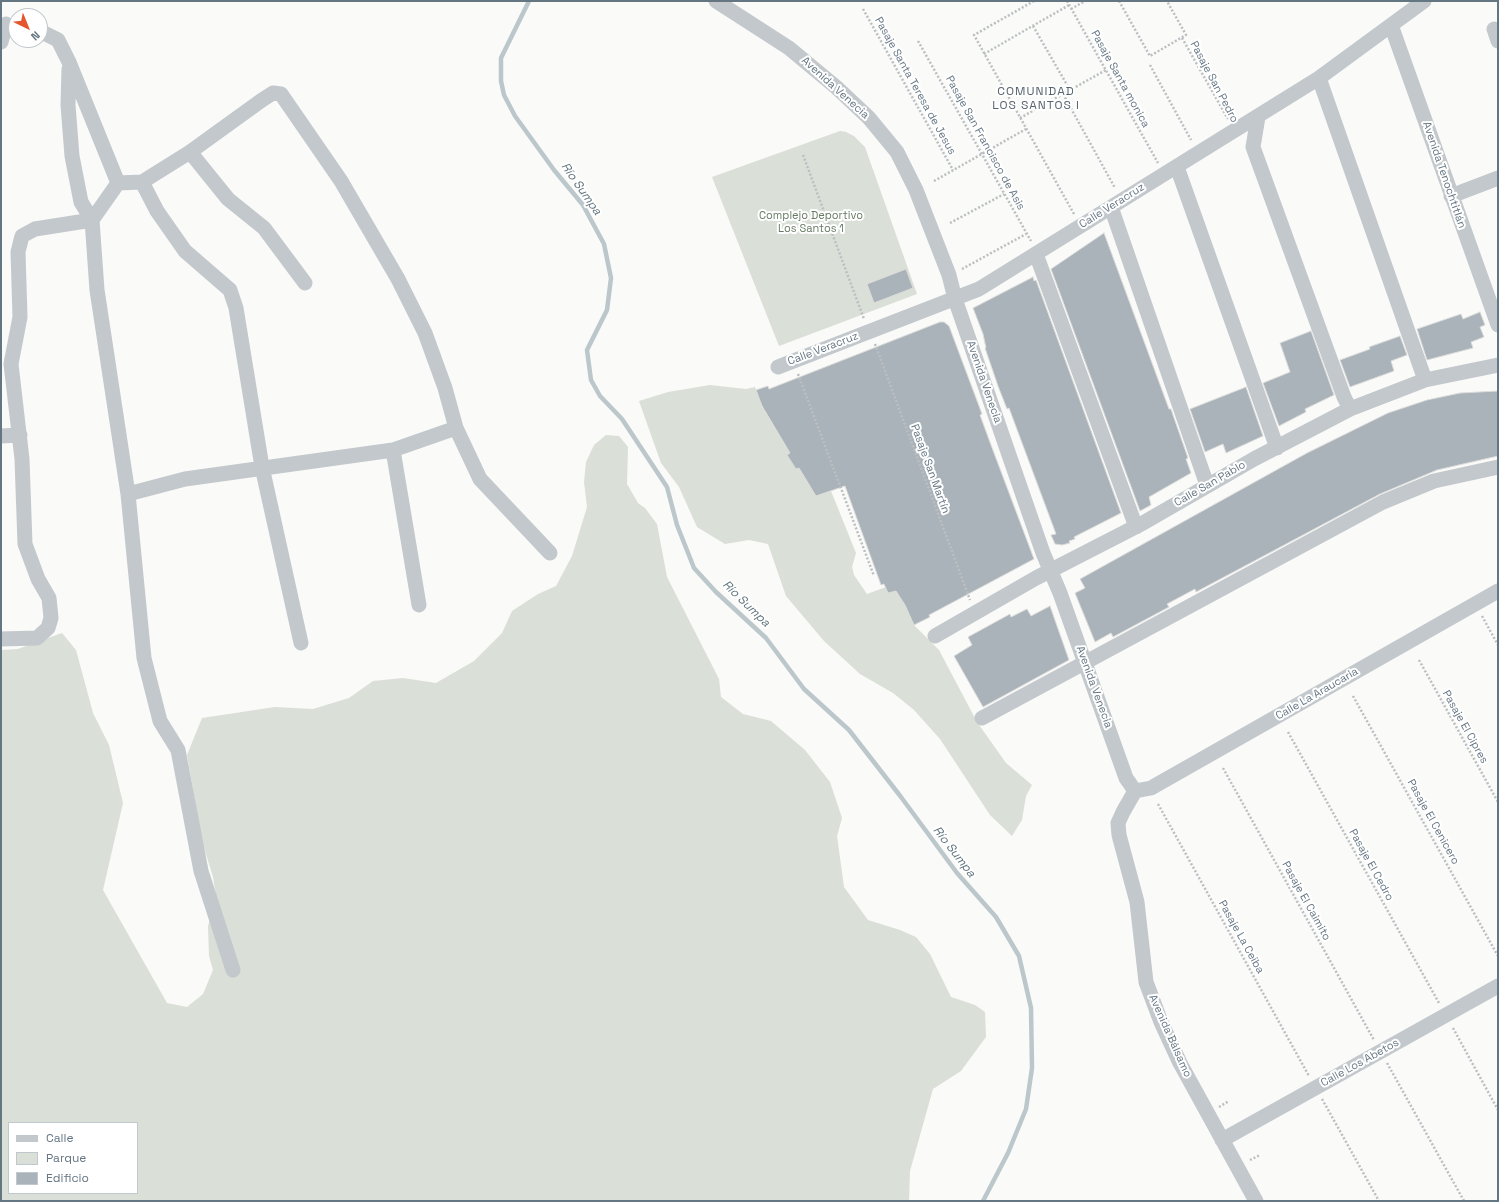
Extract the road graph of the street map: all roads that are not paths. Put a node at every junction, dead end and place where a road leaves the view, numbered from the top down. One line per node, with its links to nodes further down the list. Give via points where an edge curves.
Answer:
1 (716, 1): 20 (street, Avenida Venecia, via 789,48 836,87 869,118 897,152 916,190 949,276)
2 (1424, 1): 4 (street, Calle Veracruz)
3 (8, 24): 6 (street)
4 (1391, 25): 8 (street, Calle Veracruz); 15 (street, Avenida Tenochtitlán)
5 (48, 35): 7 (street, via 58,40)
6 (1, 42)
7 (70, 62): 14 (street); 17 (street, via 68,105 72,156 81,202)
8 (1319, 78): 9 (street, Calle Veracruz); 24 (street)
9 (1258, 117): 11 (street, Calle Veracruz); 25 (street, via 1253,147)
10 (190, 152): 13 (street); 19 (street, via 228,199 264,228); 26 (street, via 273,93 281,94 341,181 398,280 427,340 446,388)
11 (1177, 167): 16 (street, Calle Veracruz); 29 (street)
12 (1498, 178): 15 (street)
13 (142, 182): 14 (street); 32 (street, via 157,211 185,251 230,290 236,308)
14 (118, 183): 17 (street)
15 (1451, 196): 21 (street, Avenida Tenochtitlán)
16 (1111, 207): 18 (street, Calle Veracruz); 33 (street)
17 (92, 220): 27 (street, via 35,229 22,236 18,252 20,317 11,364); 34 (street, via 97,290)
18 (1036, 254): 20 (street, Calle Veracruz, via 980,289); 35 (street)
19 (305, 283)
20 (955, 299): 23 (street, Calle Veracruz); 37 (street, Avenida Venecia)
21 (1498, 325)
22 (1498, 365): 24 (street, Calle San Pablo)
23 (778, 366)
24 (1425, 380): 25 (street, Calle San Pablo)
25 (1350, 409): 29 (street, Calle San Pablo)
26 (456, 428): 30 (street); 36 (street, via 480,479)
27 (20, 435): 28 (street); 41 (street, via 25,544 49,598 51,618 48,628 37,638)
28 (1, 436)
29 (1277, 448): 33 (street, Calle San Pablo)
30 (393, 450): 32 (street); 39 (street)
31 (1498, 466): 43 (street, via 1434,481 1383,502)
32 (262, 467): 34 (street, via 185,479); 42 (street)
33 (1207, 485): 35 (street, Calle San Pablo)
34 (128, 494): 46 (street, via 144,658 160,721 178,750 200,871)
35 (1136, 527): 37 (street, Calle San Pablo)
36 (550, 554)
37 (1050, 571): 40 (street, Calle San Pablo); 43 (street, Avenida Venecia)
38 (1498, 591): 45 (street, Calle La Araucaria, via 1151,788)
39 (419, 604)
40 (935, 636)
41 (1, 639)
42 (301, 643)
43 (1085, 663): 44 (street); 45 (street, Avenida Venecia, via 1126,778)
44 (982, 718)
45 (1135, 791): 48 (street, Avenida Bálsamo, via 1118,823 1137,902 1146,982 1180,1063)
46 (233, 970)
47 (1498, 986): 48 (street, Calle Los Abetos)
48 (1222, 1140): 49 (street, Avenida Bálsamo)
49 (1254, 1200)

